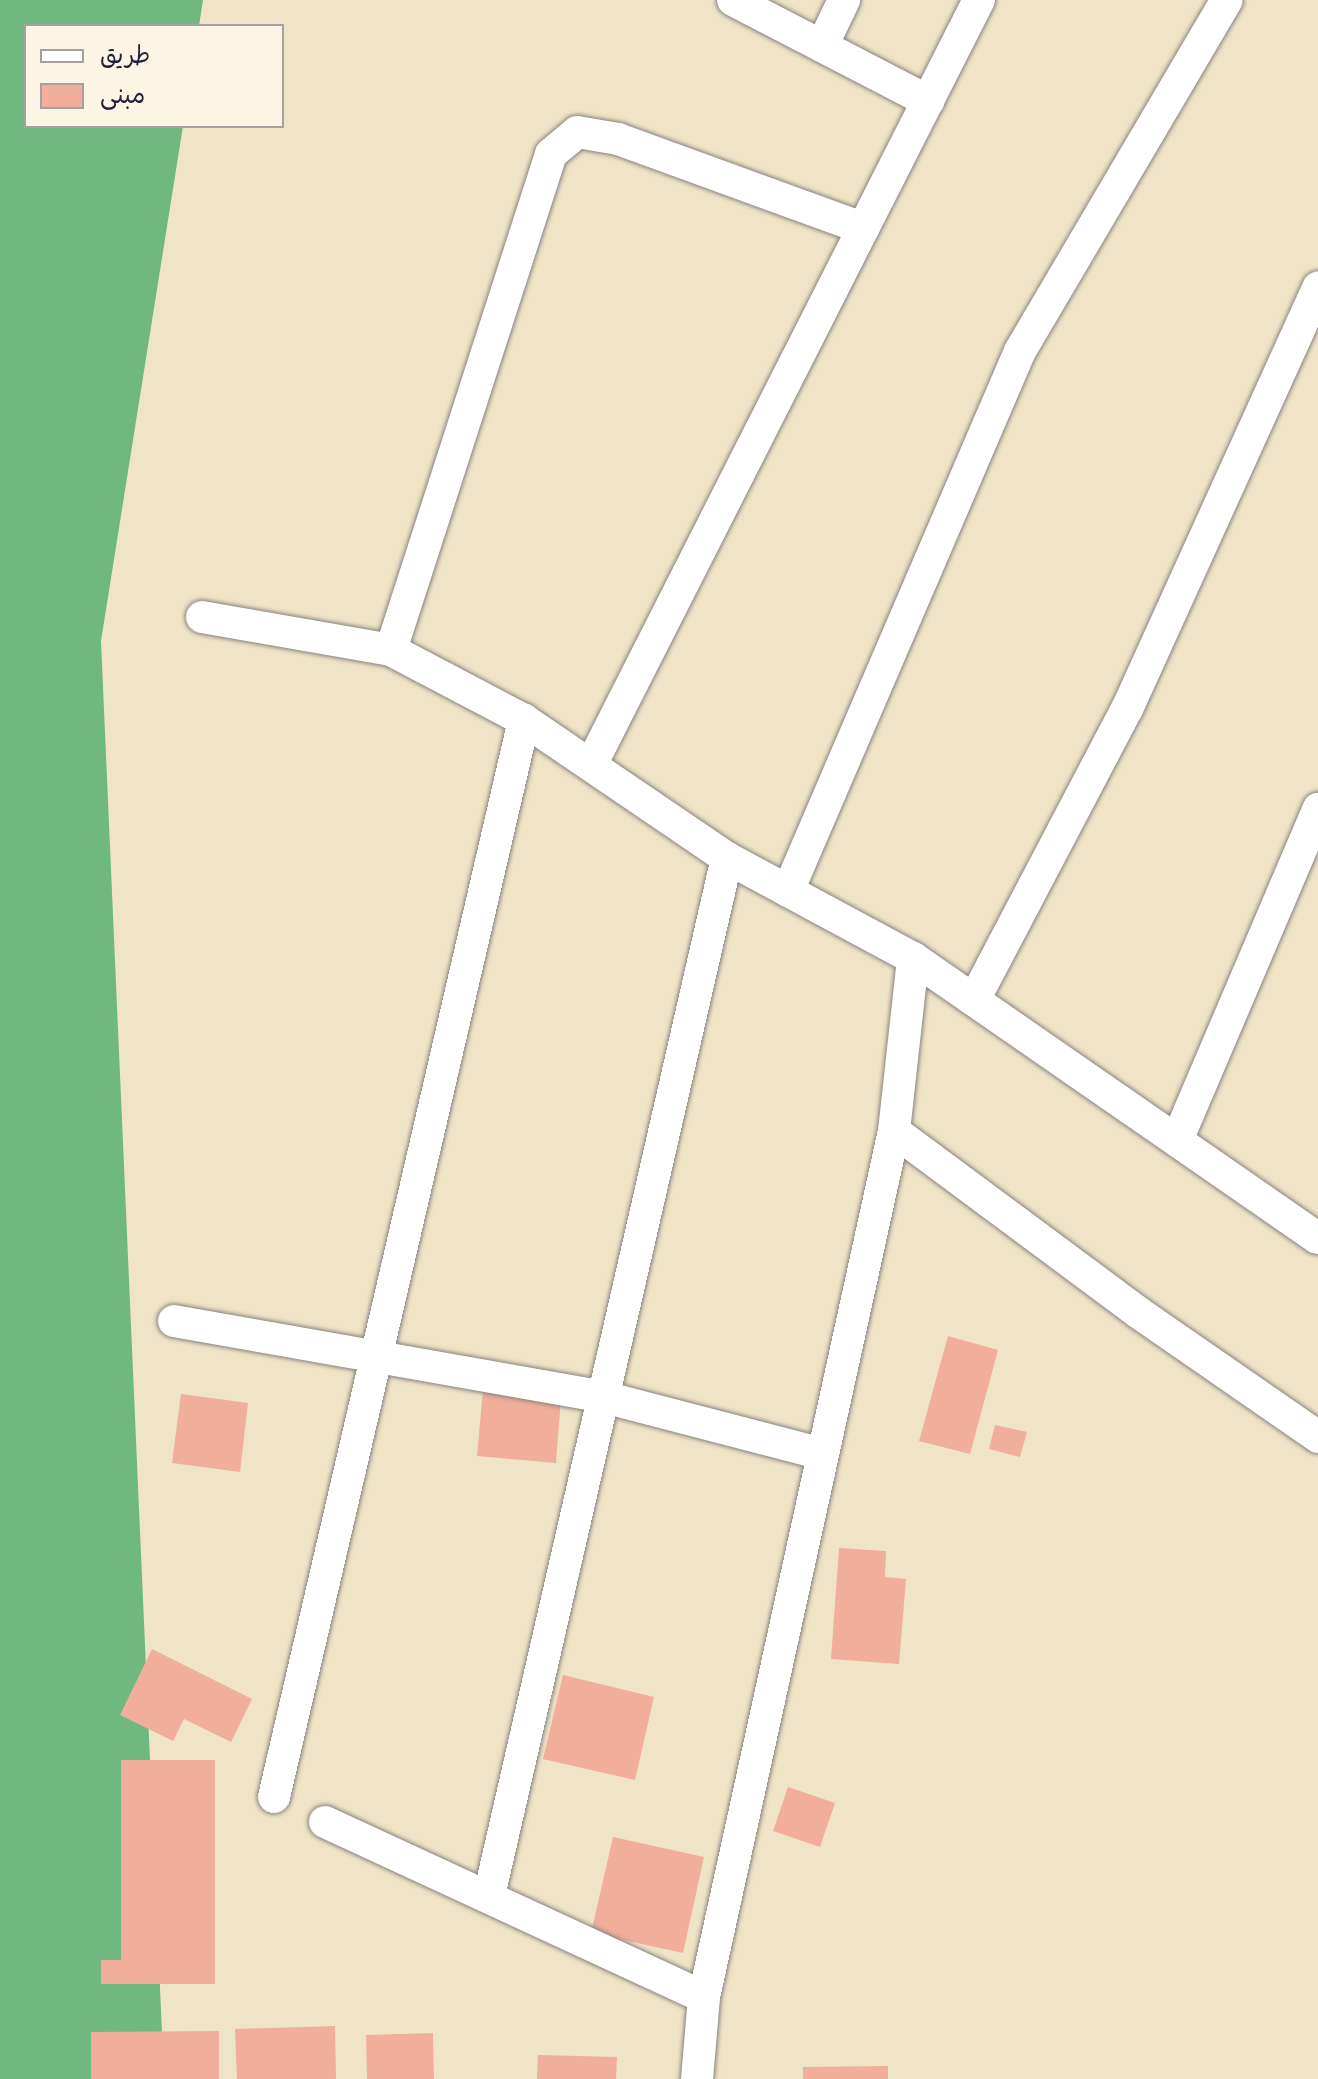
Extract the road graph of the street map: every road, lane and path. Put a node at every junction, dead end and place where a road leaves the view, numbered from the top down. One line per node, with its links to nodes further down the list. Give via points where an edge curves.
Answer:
1 (733, 0): 5 (street)
2 (844, 0): 5 (street)
3 (979, 0): 6 (street)
4 (1227, 0): 15 (street, via 1020,351)
5 (822, 46): 6 (street)
6 (928, 101): 7 (street)
7 (863, 228): 10 (street, via 618,139 577,132 551,154); 12 (street)
8 (1318, 287): 17 (street, via 1127,709)
9 (202, 617): 10 (street)
10 (391, 650): 11 (street)
11 (524, 720): 12 (street); 22 (street)
12 (591, 765): 14 (street)
13 (1318, 809): 19 (street)
14 (727, 858): 15 (street); 23 (street)
15 (788, 891): 16 (street)
16 (913, 958): 17 (street); 18 (street)
17 (974, 1000): 19 (street)
18 (894, 1131): 24 (street, via 1139,1313); 25 (street)
19 (1178, 1138): 20 (street)
20 (1318, 1238)
21 (174, 1321): 22 (street)
22 (377, 1356): 23 (street); 26 (street)
23 (600, 1396): 25 (street); 28 (street)
24 (1318, 1437)
25 (823, 1454): 29 (street)
26 (274, 1797)
27 (325, 1822): 28 (street)
28 (489, 1896): 29 (street)
29 (704, 1997): 30 (street)
30 (697, 2079)

